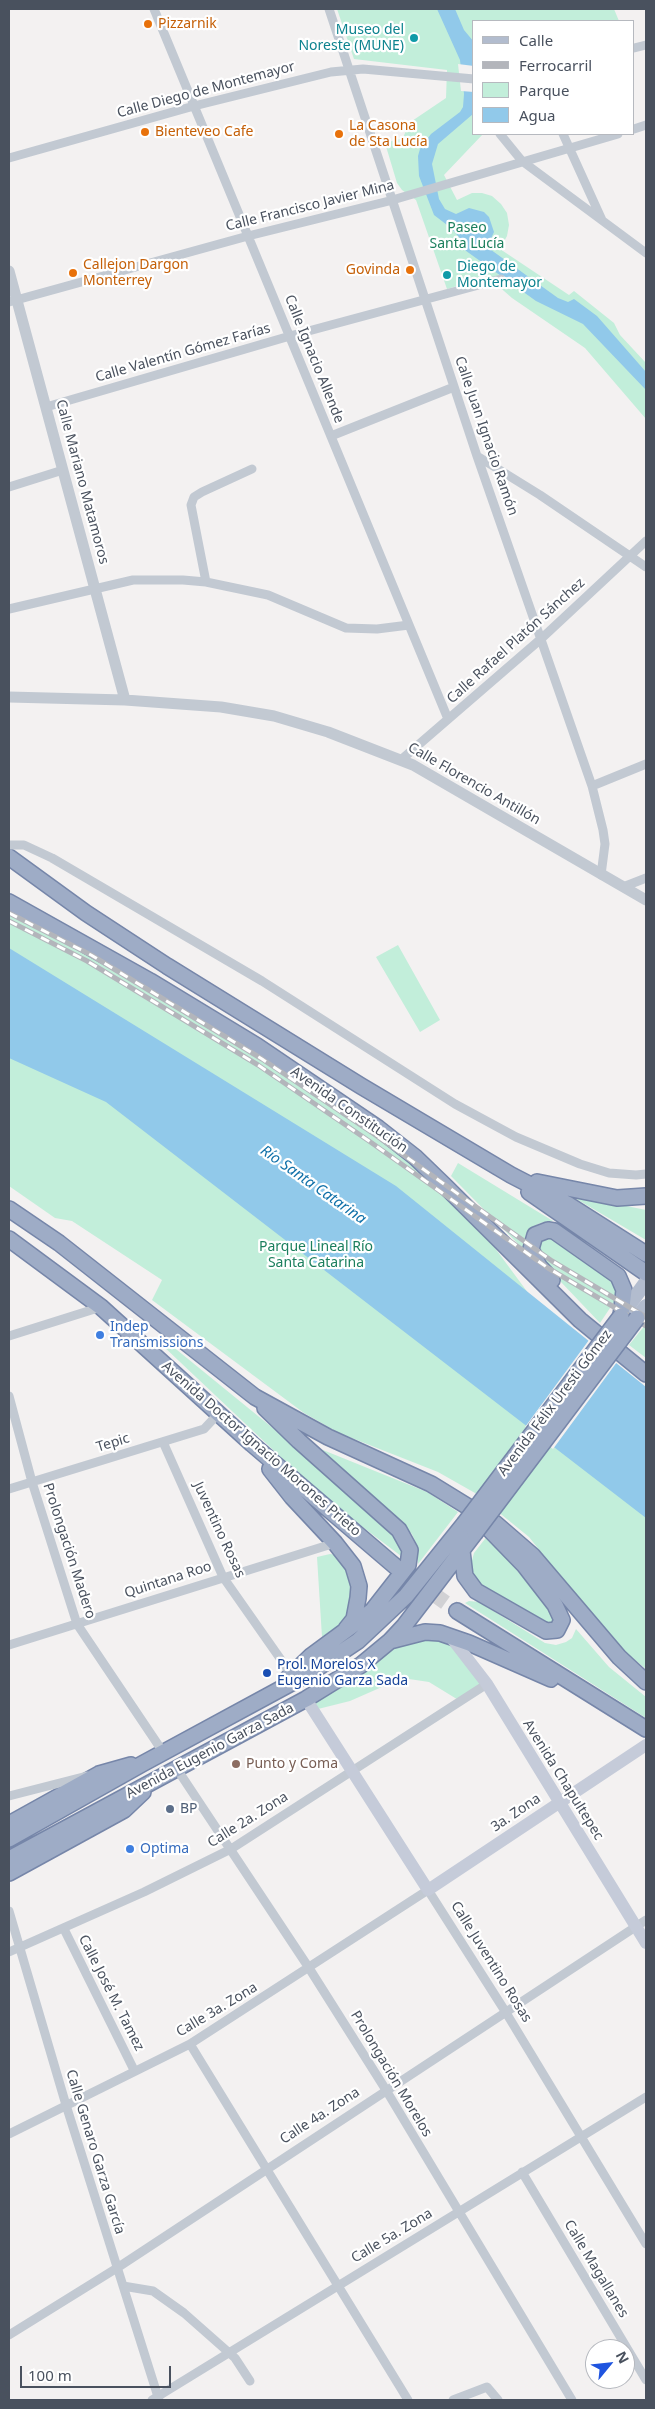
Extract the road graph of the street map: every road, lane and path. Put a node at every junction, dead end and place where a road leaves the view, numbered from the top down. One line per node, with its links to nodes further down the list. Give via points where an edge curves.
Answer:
1 (154, 9): 5 (street, Calle Ignacio Allende)
2 (329, 9): 3 (street, Calle Juan Ignacio Ramón)
3 (349, 69): 4 (street, Calle Diego de Montemayor); 5 (street, Calle Diego de Montemayor); 12 (street, Calle Juan Ignacio Ramón)
4 (472, 79)
5 (194, 106): 10 (street, Calle Diego de Montemayor); 14 (street, Calle Ignacio Allende)
6 (501, 135): 11 (street)
7 (564, 135): 9 (street)
8 (615, 135): 9 (street, Calle Francisco Javier Mina)
9 (570, 148): 11 (street, Calle Francisco Javier Mina); 13 (street)
10 (9, 158)
11 (522, 161): 12 (street, Calle Francisco Javier Mina); 13 (street)
12 (392, 200): 14 (street, Calle Francisco Javier Mina); 19 (street, Calle Juan Ignacio Ramón)
13 (602, 221): 15 (street)
14 (248, 236): 18 (street, Calle Francisco Javier Mina); 20 (street, Calle Ignacio Allende)
15 (646, 253)
16 (9, 272): 18 (street, Calle Mariano Matamoros)
17 (501, 279): 19 (street, Calle Valentín Gómez Farías)
18 (13, 301): 22 (street, Calle Mariano Matamoros)
19 (426, 301): 20 (street, Calle Valentín Gómez Farías); 21 (street, Calle Juan Ignacio Ramón)
20 (290, 336): 22 (street, Calle Valentín Gómez Farías); 23 (street, Calle Ignacio Allende)
21 (454, 387): 23 (street); 24 (street, Calle Juan Ignacio Ramón)
22 (46, 407): 26 (street, Calle Mariano Matamoros)
23 (331, 436): 34 (street, Calle Ignacio Allende)
24 (477, 456): 29 (street); 35 (street, Calle Juan Ignacio Ramón)
25 (252, 469): 31 (street, via 194,497 191,505)
26 (63, 470): 27 (street); 32 (street, Calle Mariano Matamoros)
27 (9, 487)
28 (646, 541): 29 (street, Calle Rafael Platón Sánchez)
29 (630, 556): 30 (street); 35 (street, Calle Rafael Platón Sánchez)
30 (646, 567)
31 (206, 582): 32 (street, via 133,580); 34 (street, via 268,595 346,628)
32 (94, 588): 33 (street); 37 (street, Calle Mariano Matamoros)
33 (9, 609)
34 (409, 625): 38 (street, Calle Ignacio Allende)
35 (542, 638): 38 (street, Calle Rafael Platón Sánchez); 41 (street, Calle Juan Ignacio Ramón)
36 (9, 697): 37 (street, Calle Florencio Antillón)
37 (125, 700): 39 (street, Calle Florencio Antillón, via 246,710 328,732)
38 (448, 719): 39 (street, Calle Rafael Platón Sánchez)
39 (402, 759): 44 (street, Calle Florencio Antillón)
40 (646, 764): 41 (street)
41 (592, 786): 44 (street, Calle Juan Ignacio Ramón, via 604,830)
42 (9, 845): 49 (street, via 24,846 52,858 262,981 455,1104 516,1137 609,1173)
43 (9, 857): 50 (highway, Avenida Constitución, via 159,961)
44 (601, 875): 46 (street, Calle Florencio Antillón)
45 (646, 878): 46 (street)
46 (622, 887): 47 (street, Calle Florencio Antillón)
47 (646, 900)
48 (9, 902): 61 (highway, Avenida Constitución, via 257,1046 378,1128 444,1185)
49 (646, 1174)
50 (511, 1175): 51 (highway, via 590,1194 617,1198); 54 (highway, Avenida Constitución, via 569,1205); 55 (highway, via 548,1207)
51 (646, 1196)
52 (9, 1209): 65 (highway, via 59,1243)
53 (9, 1239): 57 (highway, Avenida Doctor Ignacio Morones Prieto)
54 (646, 1254)
55 (646, 1273)
56 (646, 1282): 59 (main road, Avenida Félix Uresti Gómez)
57 (101, 1306): 62 (street); 66 (highway, Avenida Doctor Ignacio Morones Prieto)
58 (646, 1306): 60 (main road, Avenida Félix Uresti Gómez)
59 (621, 1316): 61 (highway, via 624,1290 618,1276 554,1231 542,1231 535,1235 530,1249); 72 (highway, Avenida Félix Uresti Gómez, bridge)
60 (642, 1316): 72 (highway, Avenida Félix Uresti Gómez, bridge)
61 (580, 1320): 63 (highway, Avenida Constitución)
62 (9, 1336)
63 (646, 1374)
64 (9, 1396): 69 (street, Prolongación Madero)
65 (255, 1397): 71 (highway, via 328,1437); 79 (highway, via 299,1441 393,1524 407,1542 410,1558 403,1573 372,1611)
66 (219, 1413): 67 (street, Tepic, via 204,1429); 68 (highway, Avenida Doctor Ignacio Morones Prieto)
67 (163, 1442): 69 (street, Tepic); 76 (street, Juventino Rosas)
68 (252, 1444): 73 (highway, via 292,1497); 75 (highway, Avenida Doctor Ignacio Morones Prieto)
69 (32, 1482): 70 (street, Tepic); 78 (street, Prolongación Madero)
70 (9, 1489)
71 (452, 1495): 74 (highway, via 524,1565 560,1613 561,1626 557,1630 546,1630 482,1596 465,1576); 84 (highway, via 522,1545 619,1657)
72 (470, 1528): 74 (highway, Avenida Eugenio Garza Sada); 86 (highway, Avenida Eugenio Garza Sada, via 380,1623 336,1657)
73 (336, 1543): 76 (street, Quintana Roo); 79 (highway, via 353,1566 358,1586 357,1609)
74 (462, 1551): 81 (highway, Avenida Eugenio Garza Sada)
75 (396, 1566)
76 (223, 1577): 78 (street, Quintana Roo); 83 (street, Juventino Rosas)
77 (457, 1611): 87 (highway)
78 (77, 1624): 82 (street, Quintana Roo); 91 (street, Prolongación Madero)
79 (345, 1631): 83 (highway)
80 (450, 1636): 81 (highway, via 425,1632); 85 (main road, Avenida Chapultepec); 87 (highway)
81 (390, 1641): 88 (highway, Avenida Eugenio Garza Sada, via 361,1665)
82 (9, 1645)
83 (291, 1674): 86 (highway)
84 (646, 1682)
85 (486, 1684): 94 (street, Calle 2a. Zona); 98 (main road, Avenida Chapultepec)
86 (279, 1690): 91 (highway, Avenida Eugenio Garza Sada)
87 (596, 1698): 89 (highway)
88 (306, 1699): 93 (highway, Avenida Eugenio Garza Sada); 94 (main road, Calle Juventino Rosas)
89 (646, 1729)
90 (646, 1745): 98 (main road, 3a. Zona)
91 (163, 1752): 92 (highway, Avenida Eugenio Garza Sada)
92 (142, 1764): 95 (highway, via 122,1766); 100 (highway, Avenida Eugenio Garza Sada)
93 (176, 1769): 96 (highway, Avenida Eugenio Garza Sada); 101 (street, Prolongación Morelos)
94 (352, 1769): 101 (street, Calle 2a. Zona); 104 (main road, Calle Juventino Rosas)
95 (99, 1774): 97 (street); 99 (highway)
96 (152, 1782): 102 (highway, Avenida Eugenio Garza Sada); 103 (highway, via 124,1810)
97 (9, 1796)
98 (562, 1800): 104 (main road, 3a. Zona); 106 (main road, Avenida Chapultepec)
99 (9, 1824)
100 (9, 1839)
101 (231, 1849): 107 (street, Calle 2a. Zona); 111 (street, Prolongación Morelos)
102 (9, 1859)
103 (9, 1873)
104 (428, 1890): 111 (street, Calle 3a. Zona); 112 (street, Calle Juventino Rosas)
105 (9, 1911): 109 (street, Calle Genaro Garza García)
106 (643, 1924): 108 (main road, Avenida Chapultepec); 112 (street, Calle 4a. Zona)
107 (64, 1929): 109 (street, Calle 2a. Zona); 114 (street, Calle José M. Tamez)
108 (646, 1943)
109 (19, 1949): 110 (street, Calle 2a. Zona); 117 (street, Calle Genaro Garza García)
110 (9, 1952)
111 (309, 1968): 113 (street, Calle 3a. Zona); 115 (street, Prolongación Morelos)
112 (505, 2011): 115 (street, Calle 4a. Zona); 119 (street, Calle Juventino Rosas)
113 (190, 2044): 114 (street, Calle 3a. Zona); 120 (street)
114 (134, 2070): 117 (street, Calle 3a. Zona)
115 (386, 2090): 120 (street, Calle 4a. Zona); 122 (street, Prolongación Morelos)
116 (646, 2097): 119 (street, Calle 5a. Zona)
117 (66, 2105): 118 (street, Calle 3a. Zona); 124 (street, Calle Genaro Garza García)
118 (9, 2134)
119 (581, 2136): 121 (street, Calle 5a. Zona); 123 (street, Calle Juventino Rosas)
120 (266, 2168): 124 (street, Calle 4a. Zona); 126 (street)
121 (522, 2172): 122 (street, Calle 5a. Zona); 129 (street, Calle Magallanes)
122 (457, 2212): 126 (street, Calle 5a. Zona); 135 (street, Prolongación Morelos)
123 (646, 2244)
124 (117, 2268): 125 (street, Calle Genaro Garza García); 127 (street, Calle 4a. Zona)
125 (123, 2286): 128 (street, via 153,2291 197,2323); 131 (street, Calle Genaro Garza García)
126 (337, 2286): 128 (street, Calle 5a. Zona); 132 (street)
127 (9, 2335)
128 (230, 2353): 130 (street); 131 (street, Calle 5a. Zona)
129 (646, 2380)
130 (250, 2381)
131 (156, 2399)
132 (408, 2400)
133 (453, 2400): 134 (street, via 487,2387)
134 (498, 2400)
135 (572, 2400)

